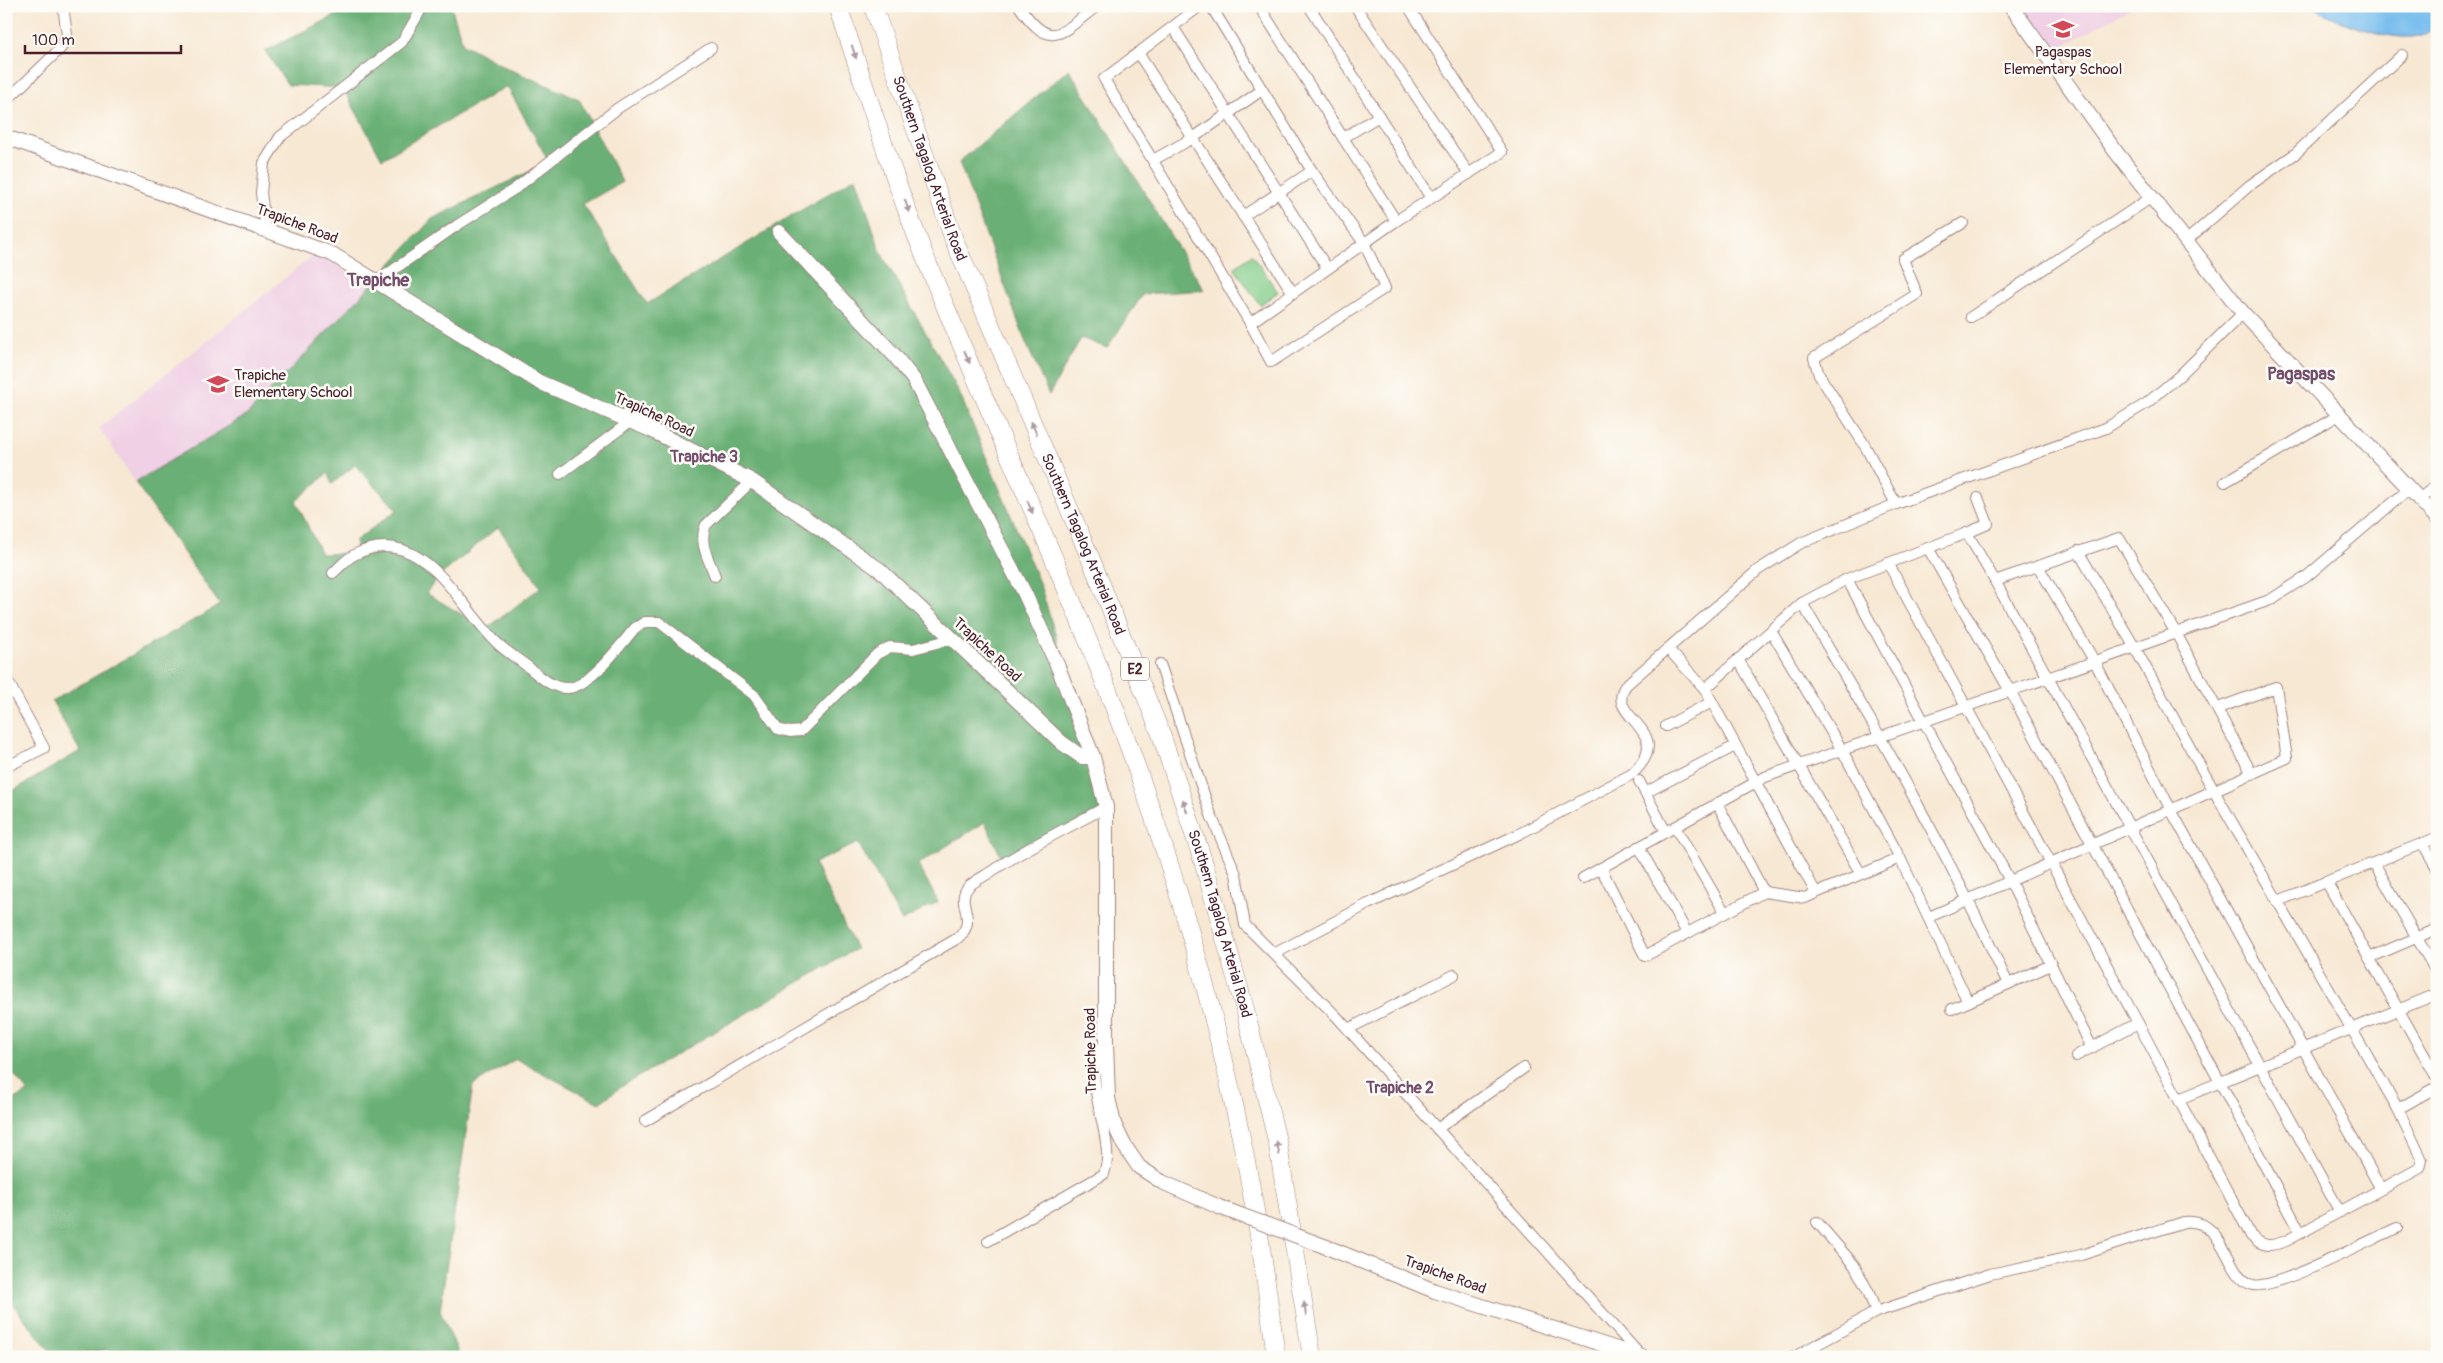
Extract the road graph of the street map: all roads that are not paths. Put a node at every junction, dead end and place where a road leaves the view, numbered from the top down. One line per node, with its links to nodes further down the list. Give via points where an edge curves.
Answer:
1 (63, 6): 19 (street, via 68,35 61,48)
2 (838, 6): 152 (highway, E2, one-way to 152, via 924,253 1131,752 1174,879 1214,1021 1244,1151)
3 (873, 6): 153 (highway, Southern Tagalog Arterial Road / E2, one-way to 3, via 1278,1145 1246,1013 1204,864 1161,734 1096,571 954,240)
4 (1019, 6): 5 (street, via 1043,34 1054,35 1065,31)
5 (1097, 6)
6 (1200, 6): 14 (street)
7 (1211, 6): 18 (street)
8 (1259, 6): 24 (street)
9 (1309, 6): 21 (street)
10 (1355, 6): 27 (street)
11 (1408, 6): 27 (street, via 1502,152)
12 (2011, 6): 29 (street)
13 (419, 13): 34 (street, via 402,42 280,137 264,163 261,193)
14 (1173, 27): 16 (street); 20 (street)
15 (711, 48): 39 (street, via 618,108 516,188)
16 (1138, 53): 23 (street); 25 (street, via 1104,79)
17 (2402, 55): 36 (street, via 2295,154 2250,185)
18 (1262, 90): 20 (street); 26 (street)
19 (6, 101)
20 (1229, 114): 23 (street); 28 (street)
21 (1379, 116): 24 (street); 30 (street)
22 (6, 137): 34 (street, Trapiche Road)
23 (1193, 138): 25 (street); 31 (street)
24 (1343, 138): 32 (street)
25 (1152, 160): 43 (street)
26 (1312, 171): 28 (street); 37 (street)
27 (1469, 174): 30 (street)
28 (1279, 193): 31 (street); 38 (street)
29 (2152, 197): 36 (street); 42 (street)
30 (1431, 198): 32 (street)
31 (1243, 216): 40 (street)
32 (1396, 221): 37 (street)
33 (1963, 223): 52 (street, via 1902,259 1917,294 1814,358 1820,375 1864,444)
34 (266, 230): 39 (street, Trapiche Road, via 332,254)
35 (779, 232): 84 (street, via 914,380 1025,594)
36 (2186, 241): 41 (street)
37 (1364, 243): 38 (street); 43 (street, via 1385,288 1272,362)
38 (1327, 268): 40 (street)
39 (376, 282): 45 (street, Trapiche Road, via 539,382)
40 (1293, 293): 43 (street)
41 (2243, 313): 44 (street); 52 (street, via 2147,403 2106,428)
42 (1971, 317)
43 (1250, 323)
44 (2340, 415): 48 (street); 50 (street)
45 (631, 421): 46 (street); 47 (street, Trapiche Road)
46 (560, 474)
47 (752, 481): 60 (street, via 706,525 702,540); 66 (street, Trapiche Road, via 880,570)
48 (2225, 482)
49 (2437, 485): 50 (street)
50 (2414, 494): 53 (street); 65 (street, via 2306,577 2270,600)
51 (1978, 498): 54 (street, via 1988,524)
52 (1896, 504): 67 (street, via 1801,543 1758,570)
53 (2437, 518)
54 (1967, 533): 55 (street); 62 (street)
55 (1928, 548): 57 (street); 75 (street)
56 (2078, 551): 58 (street); 65 (street, via 2119,538); 68 (street)
57 (1888, 564): 61 (street); 77 (street)
58 (2038, 566): 62 (street); 70 (street)
59 (334, 573): 66 (street, via 352,556 372,548 398,548 419,558 454,589 496,642 552,685 569,689 586,680 635,628 645,622 659,622 754,695 778,729 790,732 801,731 877,654 890,647 913,649)
60 (714, 576)
61 (1847, 579): 63 (street); 79 (street)
62 (1995, 581): 72 (street)
63 (1802, 603): 64 (street); 81 (street)
64 (1771, 631): 69 (street); 83 (street)
65 (2176, 633): 68 (street); 78 (street)
66 (952, 639): 84 (street, Trapiche Road, via 1062,743 1082,757)
67 (1668, 648): 74 (street); 119 (street, via 1621,691 1622,703 1649,744 1646,760 1632,774 1519,834 1368,904)
68 (2135, 648): 70 (street); 90 (street)
69 (1738, 659): 74 (street); 85 (street)
70 (2095, 662): 72 (street); 94 (street)
71 (1160, 664): 119 (street, via 1236,874 1245,925)
72 (2050, 677): 75 (street); 95 (street)
73 (6, 678): 86 (street, via 44,748)
74 (1705, 688): 76 (street)
75 (2010, 691): 77 (street); 99 (street)
76 (1712, 702): 80 (street); 82 (street)
77 (1965, 707): 79 (street); 102 (street)
78 (2218, 708): 87 (street); 87 (street, via 2276,687 2287,758)
79 (1925, 721): 81 (street); 108 (street)
80 (1666, 726)
81 (1882, 736): 83 (street); 112 (street)
82 (1735, 746): 89 (street); 91 (street)
83 (1842, 750): 85 (street); 101 (street)
84 (1093, 756): 93 (street, Trapiche Road)
85 (1799, 765): 89 (street); 106 (street)
86 (6, 767)
87 (2252, 774): 90 (street)
88 (1639, 781): 91 (street)
89 (1755, 782): 92 (street); 111 (street)
90 (2214, 791): 94 (street); 113 (street)
91 (1645, 793): 96 (street)
92 (1717, 804): 96 (street); 110 (street)
93 (1106, 807): 132 (street, Trapiche Road); 143 (street, via 1012,858 969,886 964,894 968,924 958,938)
94 (2171, 810): 95 (street); 134 (street)
95 (2129, 828): 99 (street); 136 (street)
96 (1670, 829): 100 (street); 114 (street)
97 (2436, 838): 98 (street)
98 (2423, 844): 103 (street); 105 (street)
99 (2091, 845): 102 (street); 139 (street)
100 (1639, 847): 104 (street); 117 (street)
101 (1900, 858): 106 (street); 115 (street)
102 (2051, 863): 108 (street); 129 (street)
103 (2374, 863): 109 (street); 118 (street)
104 (1601, 868): 107 (street); 117 (street, via 1645,956)
105 (2437, 868)
106 (1861, 874): 111 (street)
107 (1583, 878)
108 (2010, 881): 112 (street); 121 (street)
109 (2326, 881): 113 (street); 120 (street)
110 (1764, 892): 111 (street, via 1805,898); 114 (street)
111 (1816, 893)
112 (1970, 899): 115 (street); 124 (street)
113 (2278, 901): 130 (street)
114 (1725, 913): 117 (street)
115 (1929, 917): 126 (street)
116 (2437, 929): 118 (street)
117 (1687, 934)
118 (2417, 938): 120 (street); 122 (street)
119 (1274, 954): 131 (street)
120 (2369, 958): 128 (street)
121 (2051, 965): 124 (street); 133 (street)
122 (2437, 973)
123 (1454, 975): 131 (street)
124 (2008, 984): 126 (street)
125 (2437, 994): 128 (street)
126 (1968, 1002): 127 (street)
127 (1952, 1009)
128 (2398, 1009): 130 (street); 138 (street)
129 (2138, 1023): 133 (street); 141 (street)
130 (2351, 1028): 134 (street); 142 (street)
131 (1348, 1029): 144 (street)
132 (1106, 1043): 150 (street, via 1100,1049 1096,1066 1096,1093 1107,1146 1104,1174); 154 (street, Trapiche Road, bridge, via 1108,1098 1114,1124 1139,1167 1162,1182 1434,1291)
133 (2092, 1048): 135 (street)
134 (2303, 1048): 136 (street); 145 (street)
135 (2076, 1056)
136 (2260, 1066): 139 (street); 146 (street)
137 (1524, 1068): 144 (street)
138 (2437, 1078)
139 (2219, 1083): 141 (street); 149 (street)
140 (2437, 1087): 142 (street)
141 (2179, 1099): 149 (street, via 2251,1236 2262,1245 2273,1246)
142 (2398, 1109): 145 (street, via 2422,1165)
143 (645, 1121)
144 (1436, 1129): 154 (street)
145 (2381, 1189): 146 (street)
146 (2340, 1212): 149 (street)
147 (1817, 1222): 151 (street, via 1854,1265)
148 (2397, 1228): 151 (street, via 2284,1280 2253,1285 2244,1280 2212,1230 2202,1222 2184,1222 2081,1254 1990,1274)
149 (2301, 1233)
150 (988, 1241)
151 (1876, 1312): 155 (street)
152 (1276, 1357)
153 (1312, 1357)
154 (1642, 1357)
155 (1794, 1357)

